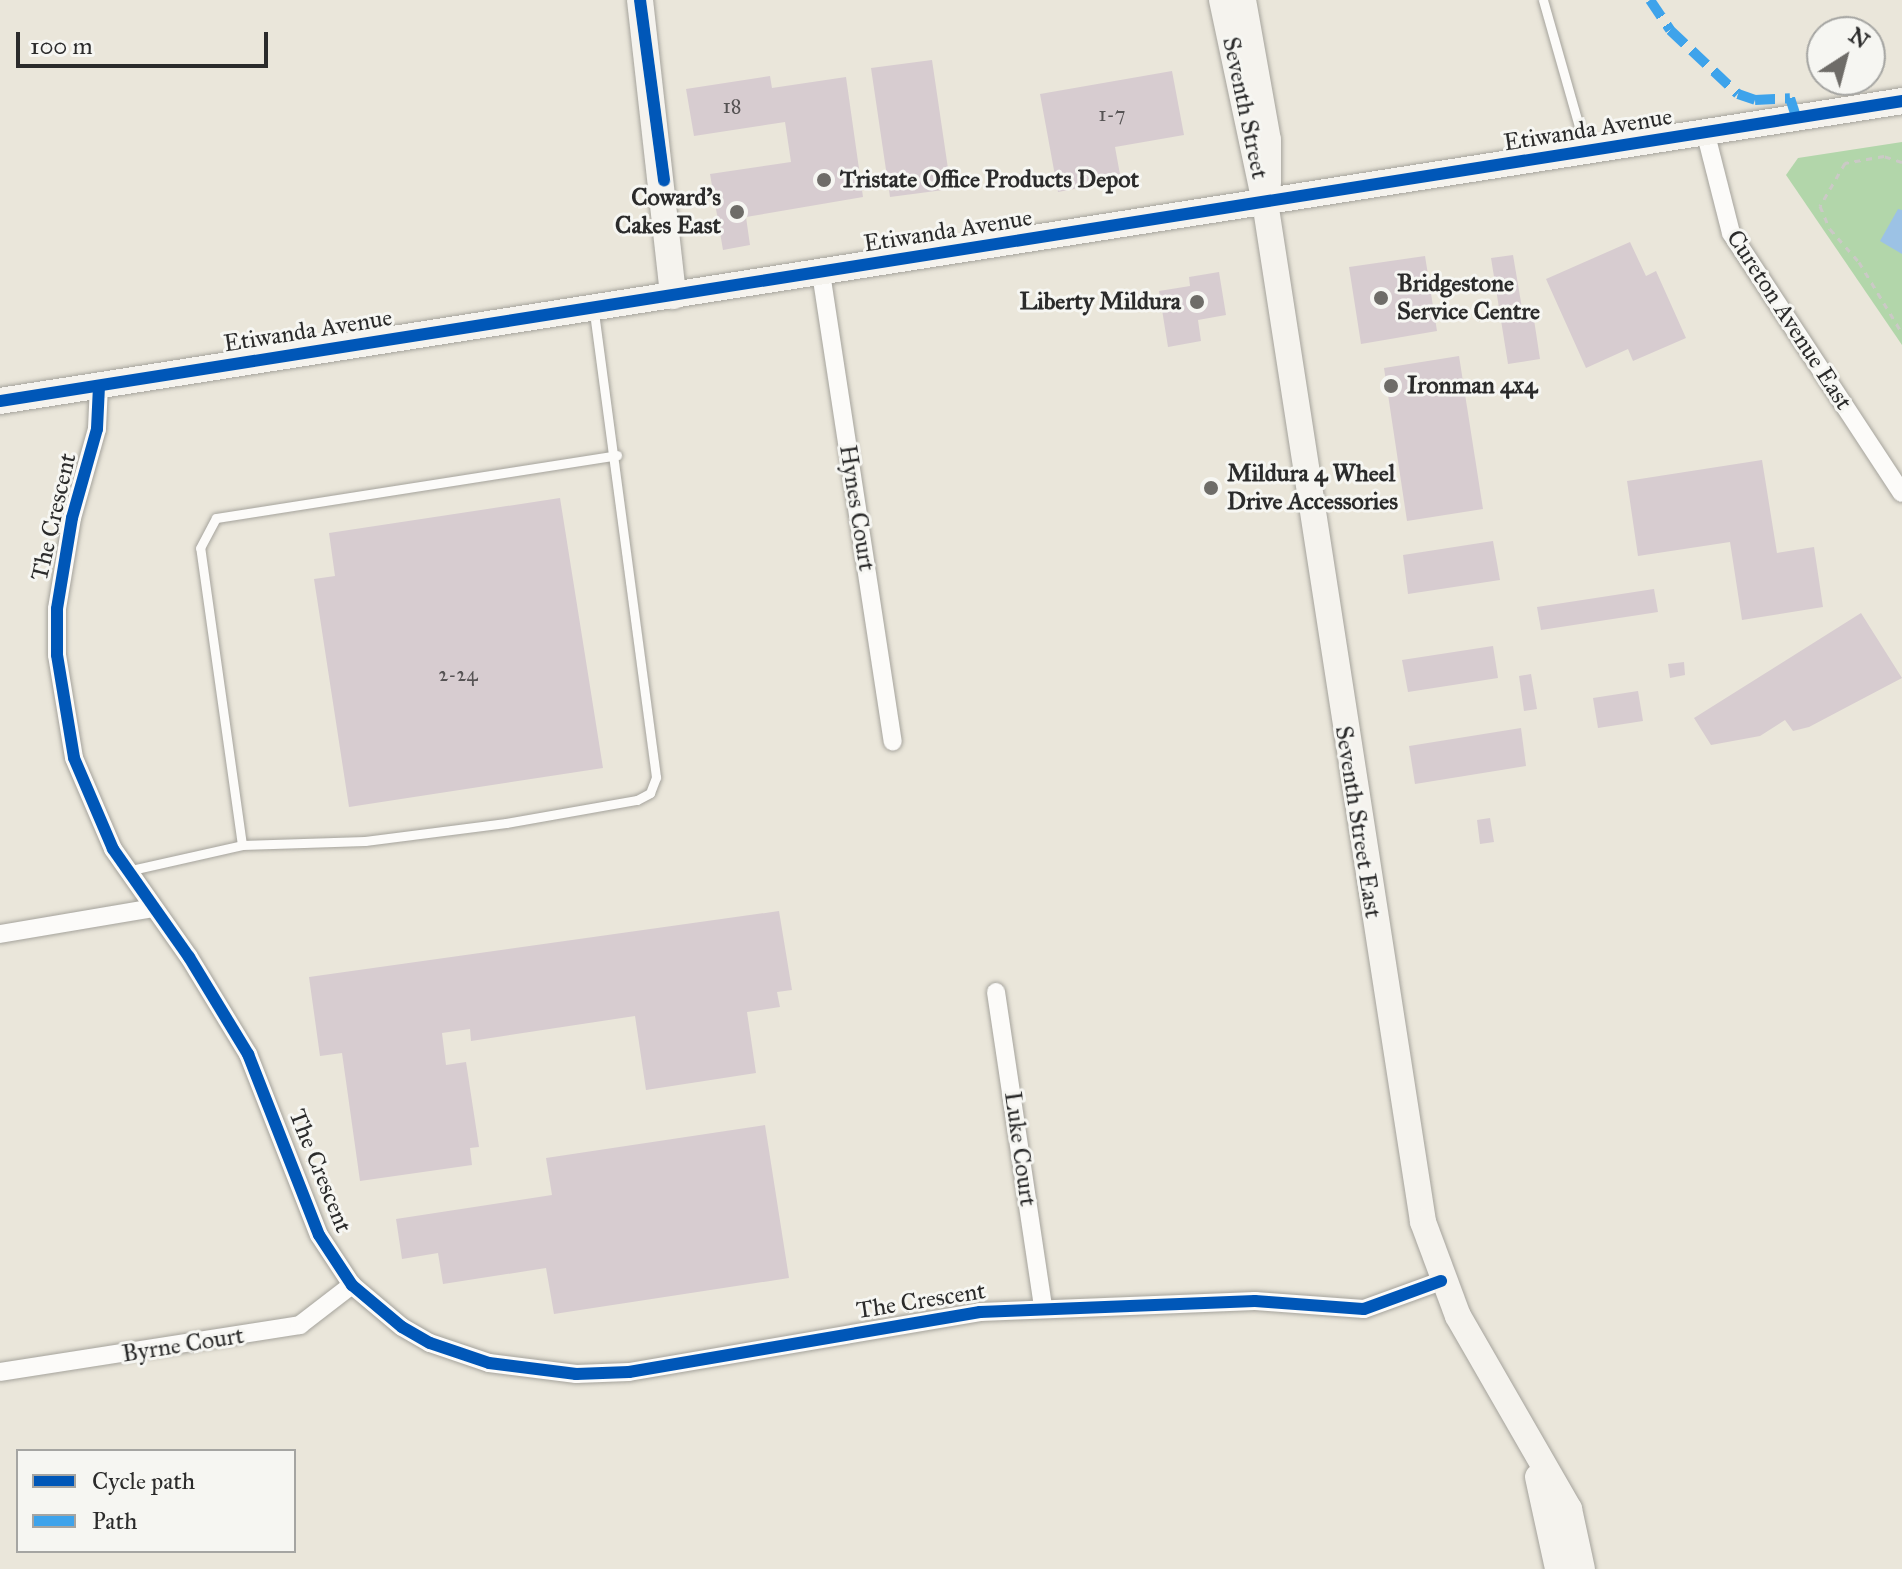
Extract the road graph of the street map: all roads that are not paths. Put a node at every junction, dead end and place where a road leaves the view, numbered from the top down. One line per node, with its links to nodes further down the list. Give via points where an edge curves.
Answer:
1 (627, 0): 7 (street)
2 (640, 0): 7 (street)
3 (1222, 0): 10 (street, Seventh Street)
4 (1243, 0): 10 (street, Seventh Street, via 1268,140)
5 (1543, 0): 9 (lane)
6 (1902, 101): 8 (street, Etiwanda Avenue)
7 (655, 128): 12 (street)
8 (1706, 135): 9 (street, Etiwanda Avenue); 17 (street, Cureton Avenue East, via 1731,233)
9 (1586, 153): 10 (street, Etiwanda Avenue)
10 (1265, 202): 11 (street, Etiwanda Avenue); 24 (street, Seventh Street East, via 1415,1183)
11 (821, 273): 12 (street, Etiwanda Avenue); 18 (street, Hynes Court)
12 (683, 295): 13 (street, Etiwanda Avenue)
13 (594, 308): 14 (street, Etiwanda Avenue); 16 (lane)
14 (99, 386): 15 (street, Etiwanda Avenue); 20 (street, The Crescent, via 97,429 62,563 57,655 74,758 89,800)
15 (0, 401)
16 (617, 455): 19 (lane, via 216,518 200,548); 19 (lane, via 656,777 650,793 637,800 506,823 365,841)
17 (1902, 493)
18 (893, 742)
19 (242, 845): 20 (lane)
20 (127, 871): 21 (street, The Crescent)
21 (153, 908): 22 (street); 25 (street, The Crescent, via 221,1004 248,1054 319,1235)
22 (0, 934)
23 (996, 992): 26 (street, Luke Court)
24 (1441, 1281): 26 (street, The Crescent, via 1364,1309 1255,1301); 28 (street, Seventh Street East)
25 (352, 1285): 26 (street, The Crescent, via 402,1327 455,1354 576,1374 678,1366 922,1321); 27 (street, Byrne Court, via 300,1325)
26 (1043, 1306)
27 (0, 1372)
28 (1517, 1421): 29 (street, Seventh Street East, via 1544,1492); 30 (street, Seventh Street East, via 1552,1472 1569,1509)
29 (1558, 1569)
30 (1582, 1569)

